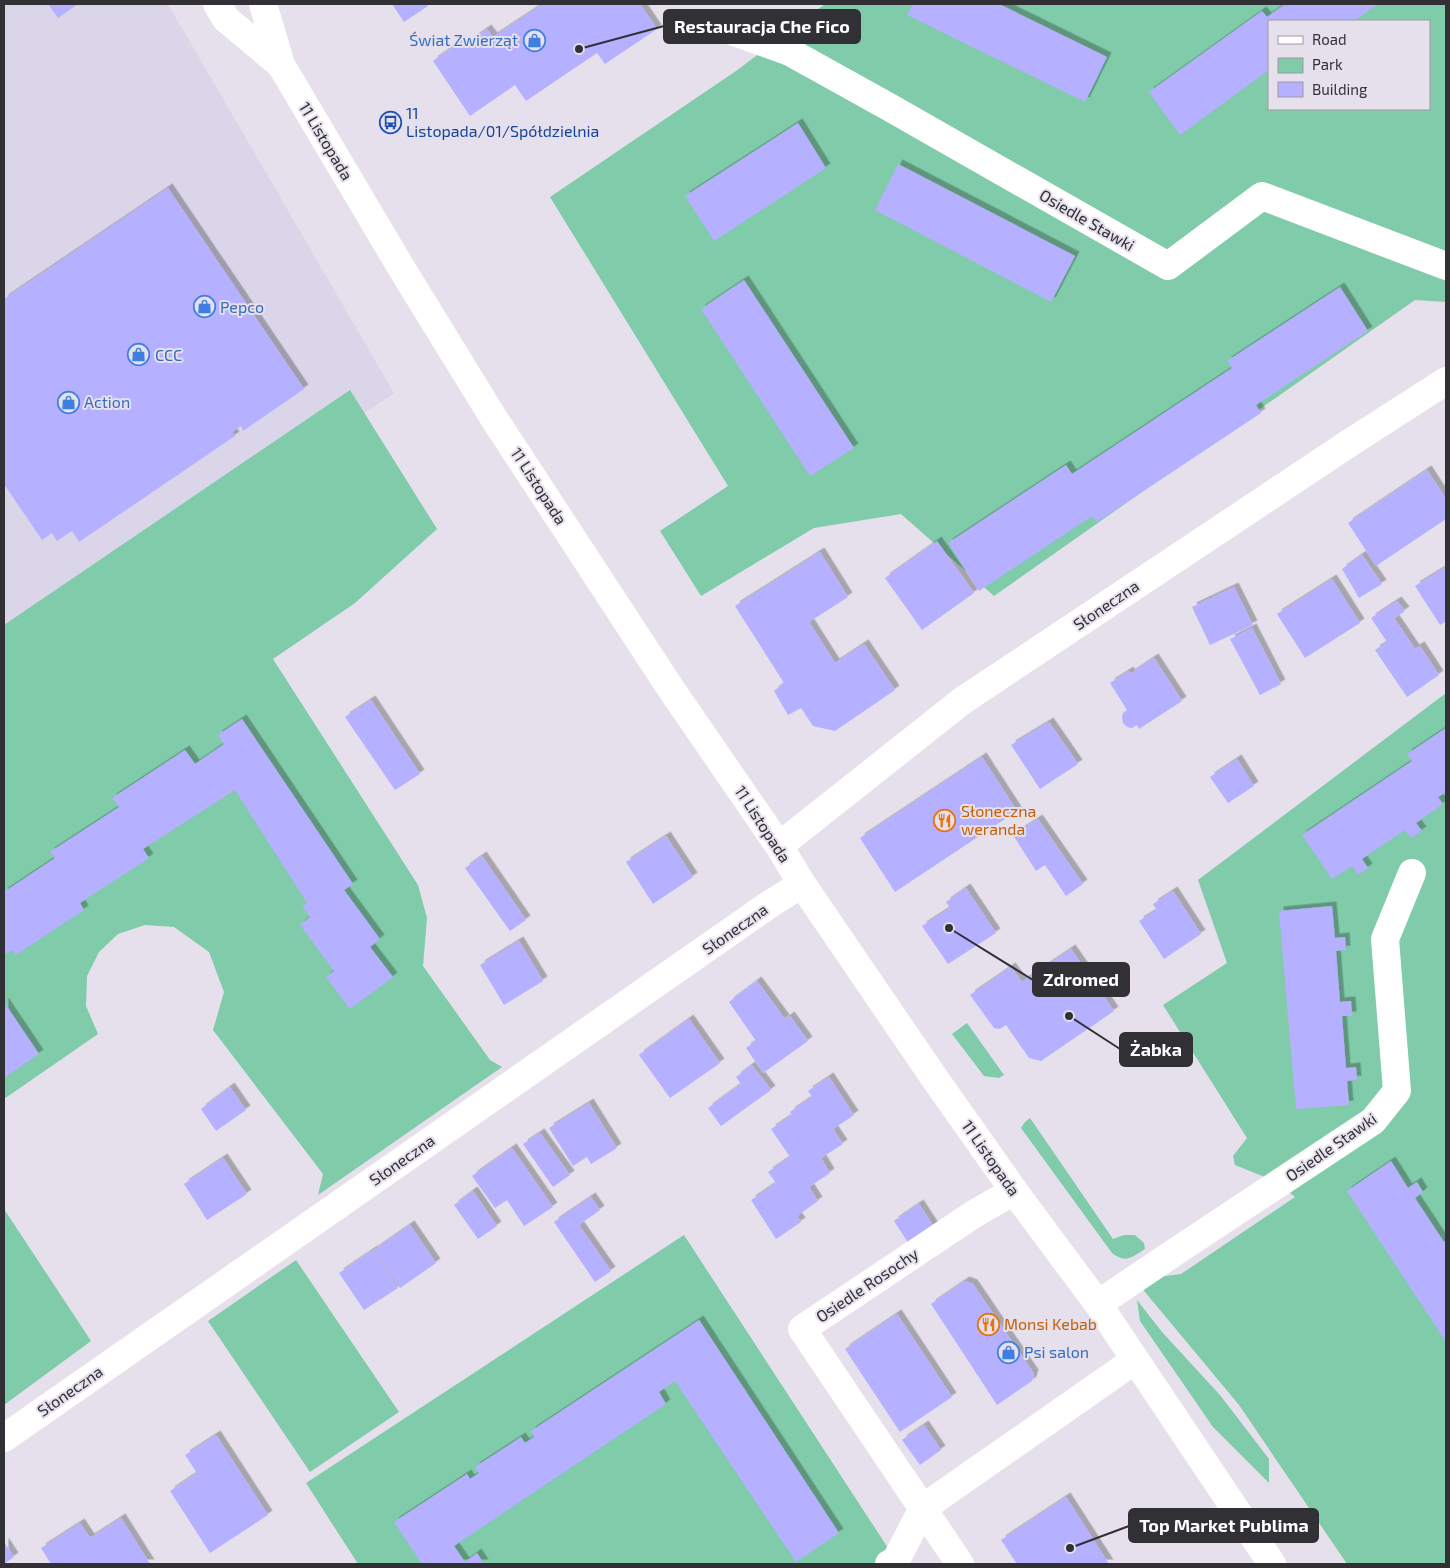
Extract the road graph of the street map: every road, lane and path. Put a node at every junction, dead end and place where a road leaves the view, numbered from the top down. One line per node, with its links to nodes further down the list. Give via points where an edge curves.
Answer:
1 (217, 4): 4 (street, 11 Listopada, via 226,20)
2 (263, 4): 4 (street, 11 Listopada)
3 (726, 29): 5 (street, Osiedle Stawki, via 790,52 1168,266 1262,196)
4 (281, 65): 7 (street, 11 Listopada, via 493,417 671,689)
5 (1446, 266)
6 (1446, 381): 7 (street, Słoneczna, via 962,701)
7 (779, 846): 9 (street, 11 Listopada)
8 (1412, 873): 11 (street, Osiedle Stawki, via 1386,939 1397,1091 1373,1121)
9 (802, 884): 10 (street, 11 Listopada); 13 (street, Słoneczna)
10 (1014, 1191): 11 (street, 11 Listopada); 14 (street, Osiedle Rosochy, via 974,1214 802,1329)
11 (1098, 1304): 12 (street, 11 Listopada)
12 (1135, 1360): 14 (street); 17 (street, 11 Listopada)
13 (4, 1438)
14 (923, 1508): 15 (street, via 896,1560); 16 (street, Osiedle Rosochy)
15 (889, 1564)
16 (960, 1564)
17 (1272, 1564)

